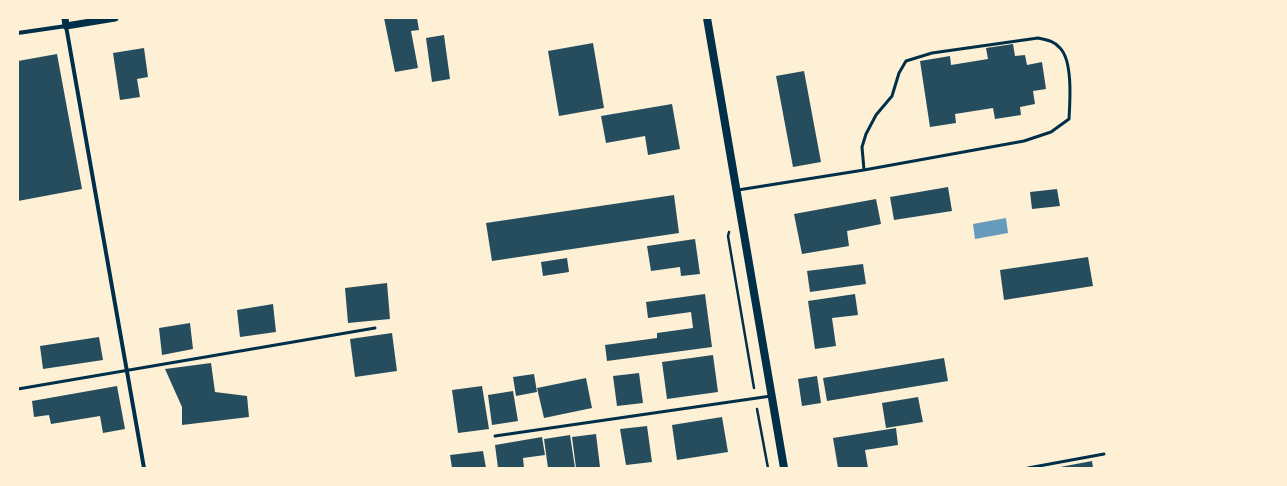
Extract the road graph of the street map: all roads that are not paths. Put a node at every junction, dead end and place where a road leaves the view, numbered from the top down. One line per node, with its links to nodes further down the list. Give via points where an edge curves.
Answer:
1 (65, 18): 4 (street)
2 (116, 18): 4 (street)
3 (707, 18): 7 (main road)
4 (66, 26): 5 (street); 9 (street)
5 (18, 33)
6 (864, 170): 6 (lane, via 1024,141 1051,132 1069,119 1071,95 1068,68 1061,49 1049,40 1038,38 932,53 906,61 899,73 892,96 876,115 866,134 862,147); 7 (lane)
7 (736, 191): 11 (main road)
8 (375, 328): 9 (lane)
9 (128, 371): 10 (lane); 14 (street)
10 (18, 388)
11 (771, 396): 12 (lane); 15 (main road)
12 (495, 436)
13 (1104, 454): 16 (lane)
14 (144, 468)
15 (784, 468)
16 (1028, 468)

